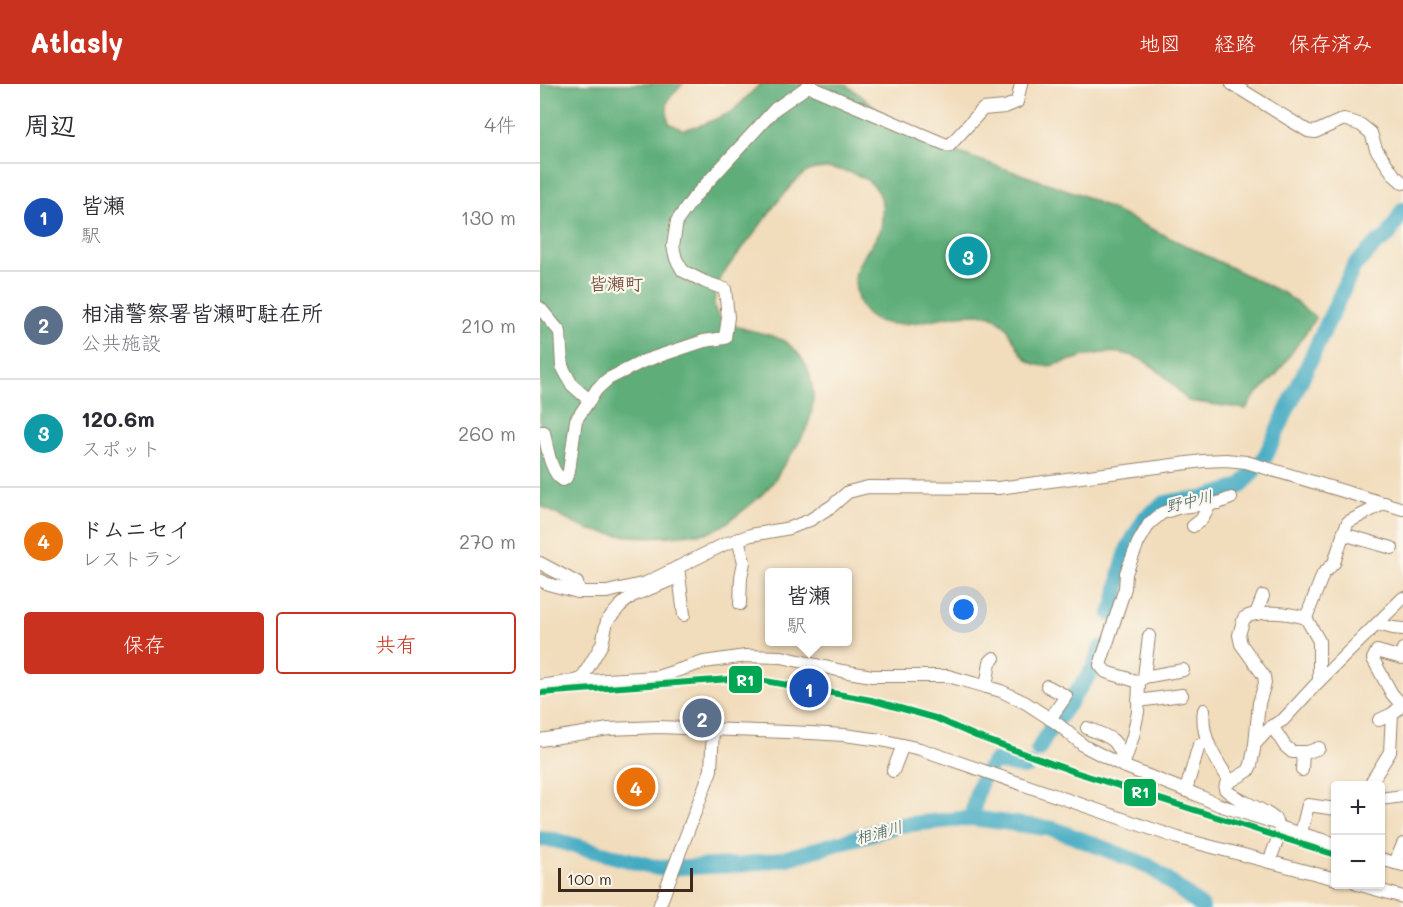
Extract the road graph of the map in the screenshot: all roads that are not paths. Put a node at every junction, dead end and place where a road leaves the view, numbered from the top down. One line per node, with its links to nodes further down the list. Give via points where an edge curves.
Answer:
1 (1021, 84): 3 (street, via 1017,102 983,109 950,146)
2 (1232, 84): 4 (street, via 1308,131 1315,132 1344,119 1361,125 1371,133 1376,149)
3 (810, 85): 6 (street, via 775,109 677,221 673,246 676,260 684,271 725,289 725,338 644,361 608,379)
4 (1399, 179)
5 (540, 308): 6 (street, via 560,332 562,366 572,385)
6 (589, 400): 7 (street, via 576,420 569,471 563,480 550,462 544,432)
7 (540, 432)
8 (1231, 498): 9 (street)
9 (1211, 503): 12 (street); 33 (street, via 1162,513 1137,543 1100,665 1106,672)
10 (1385, 503): 11 (street); 13 (street, via 1348,522); 14 (street, via 1246,462 1203,461 998,488 868,487 848,492 810,520)
11 (1403, 509)
12 (1193, 526)
13 (1343, 534): 15 (street, via 1376,539); 25 (street, via 1334,562 1323,574)
14 (738, 540): 17 (street); 22 (street, via 744,562)
15 (1392, 548)
16 (540, 563): 19 (street, via 577,584)
17 (674, 569): 19 (street, via 646,583 607,592); 24 (street); 32 (street, via 672,580 632,596 607,621 602,644)
18 (540, 580): 19 (street)
19 (578, 592)
20 (1263, 596): 23 (street)
21 (1403, 598): 26 (street)
22 (740, 604)
23 (1256, 614): 25 (street, via 1289,613); 48 (street, via 1244,618 1239,635 1264,676)
24 (684, 615)
25 (1306, 618): 34 (street, via 1319,641)
26 (1377, 624): 27 (street); 34 (street)
27 (1403, 629)
28 (1149, 636): 33 (street)
29 (1402, 655): 41 (street, via 1377,651 1373,659 1400,703)
30 (994, 658): 37 (street)
31 (1178, 668): 33 (street)
32 (582, 678): 36 (street); 37 (street, via 588,681 657,677 704,662 746,656 782,657 872,676 948,676)
33 (1142, 680): 39 (street)
34 (1319, 681): 44 (street, via 1283,720)
35 (1047, 686): 42 (street, via 1066,696)
36 (541, 687)
37 (986, 687): 42 (street, via 1026,703)
38 (1182, 695): 39 (street)
39 (1138, 701): 53 (street, via 1133,736)
40 (1204, 710): 57 (street, via 1205,735)
41 (1392, 714): 43 (street); 56 (street, via 1390,752)
42 (1050, 719): 53 (street, via 1084,746)
43 (1379, 720)
44 (1272, 726): 48 (street); 52 (street, via 1292,752)
45 (1087, 728): 53 (street, via 1114,739)
46 (713, 729): 47 (street, via 609,729); 49 (street, via 844,735); 71 (street, via 711,770)
47 (540, 740)
48 (1255, 744): 57 (street, via 1248,771)
49 (903, 745): 55 (street); 66 (street, via 1178,838)
50 (1199, 745): 58 (street)
51 (1319, 748): 52 (street)
52 (1303, 752): 54 (street)
53 (1123, 763): 58 (street)
54 (1302, 770)
55 (893, 771)
56 (1372, 781)
57 (1230, 782): 62 (street, via 1225,789 1229,793 1274,817)
58 (1186, 790): 62 (street)
59 (1403, 796): 60 (street)
60 (1385, 798)
61 (1331, 808): 63 (street, via 1308,805)
62 (1282, 828): 63 (street); 66 (street)
63 (1300, 834): 64 (street)
64 (1331, 843)
65 (1403, 844): 67 (street)
66 (1269, 862): 68 (street)
67 (1399, 864)
68 (1331, 878)
69 (1372, 889): 70 (street)
70 (1403, 897)
71 (659, 907)

